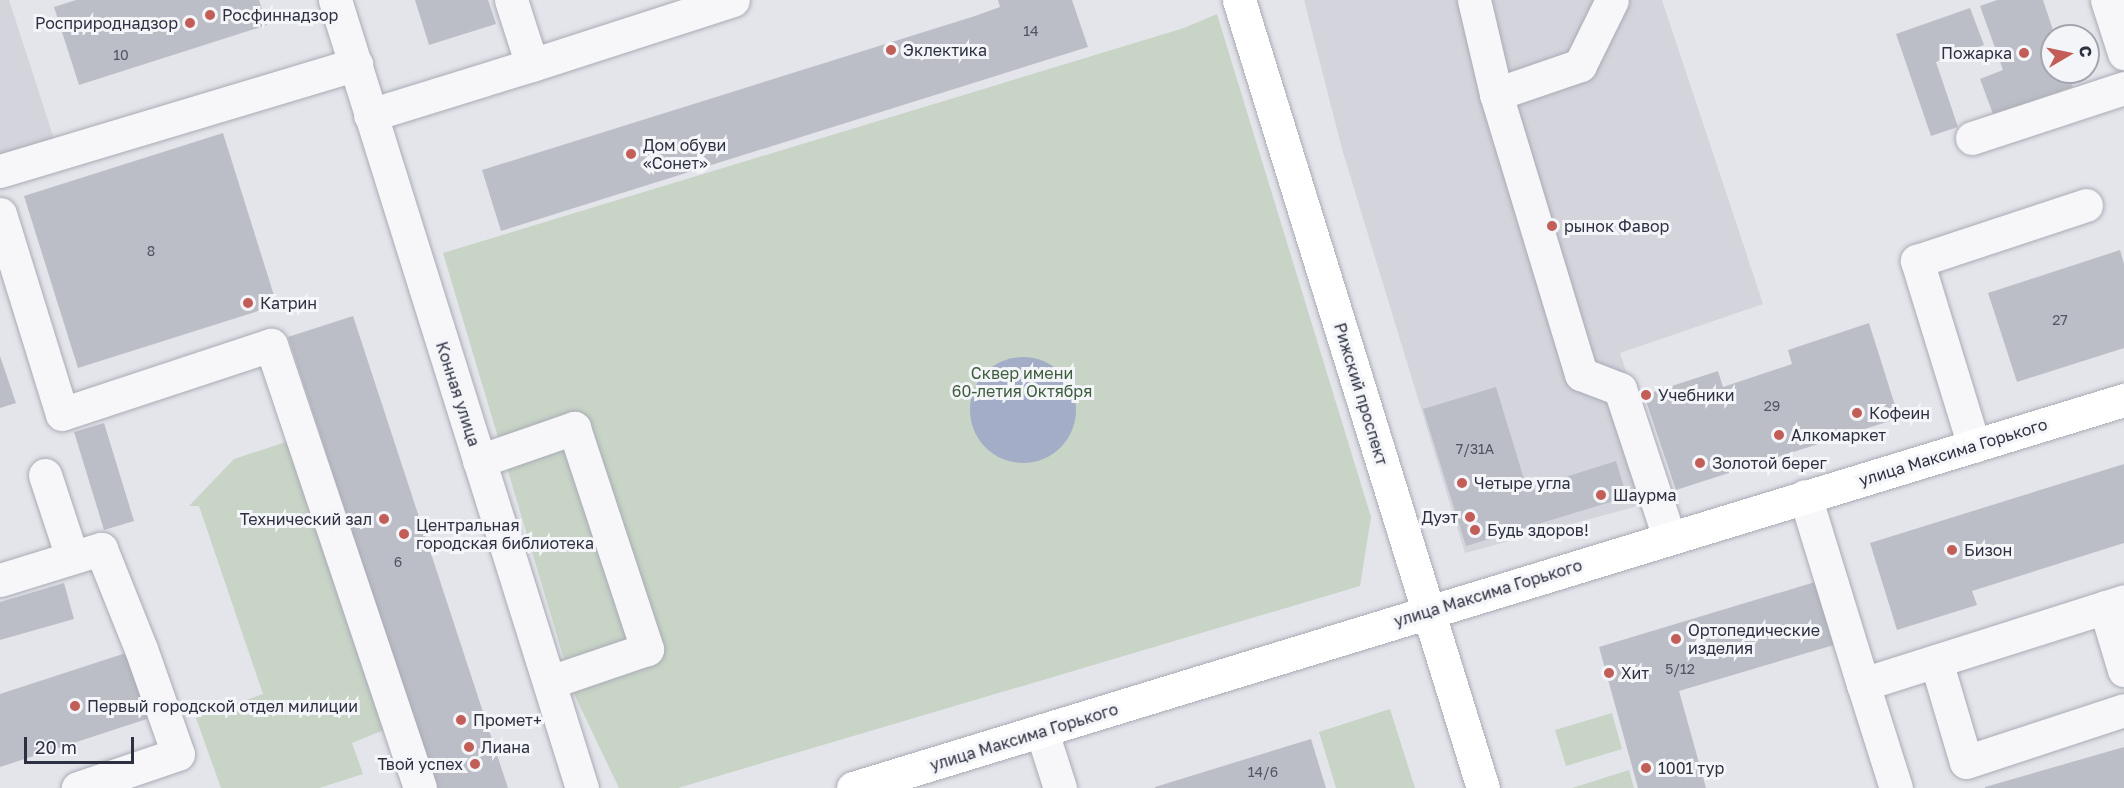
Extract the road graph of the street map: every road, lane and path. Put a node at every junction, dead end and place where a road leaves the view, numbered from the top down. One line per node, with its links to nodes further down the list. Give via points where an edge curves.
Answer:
1 (335, 0): 9 (street, Конная улица)
2 (511, 0): 10 (street)
3 (733, 0): 10 (street)
4 (1239, 0): 27 (main road, Рижский проспект)
5 (1474, 0): 12 (street)
6 (1612, 0): 12 (street, via 1580,65)
7 (2107, 0): 8 (street)
8 (2124, 52)
9 (356, 64): 13 (street, Конная улица); 15 (street)
10 (532, 64): 13 (street)
11 (2124, 88): 14 (street)
12 (1496, 94): 23 (street, via 1581,374 1620,388)
13 (370, 115): 20 (street, Конная улица)
14 (1972, 138)
15 (0, 171)
16 (2086, 205): 19 (street, via 1917,261)
17 (0, 214): 37 (street, via 62,414 271,345)
18 (2124, 400): 19 (main road, улица Максима Горького)
19 (1974, 446): 22 (main road, улица Максима Горького)
20 (479, 461): 30 (street, Конная улица); 30 (street, via 574,428 647,649)
21 (45, 475): 24 (street)
22 (1805, 496): 23 (main road, улица Максима Горького); 31 (street)
23 (1670, 537): 27 (main road, улица Максима Горького)
24 (72, 557): 25 (street); 34 (street, via 101,549 145,660 178,754)
25 (0, 580)
26 (2114, 604): 28 (street); 29 (street)
27 (1428, 611): 33 (main road, улица Максима Горького); 41 (main road, Рижский проспект)
28 (1936, 661): 31 (street); 32 (street, via 1966,762)
29 (2124, 670)
30 (550, 682): 38 (street, Конная улица)
31 (1863, 684): 35 (street)
32 (2124, 710)
33 (1042, 732): 39 (main road, улица Максима Горького); 40 (street)
34 (149, 776): 36 (street)
35 (1892, 787)
36 (78, 788)
37 (420, 788)
38 (582, 788)
39 (853, 788)
40 (1060, 788)
41 (1483, 788)

